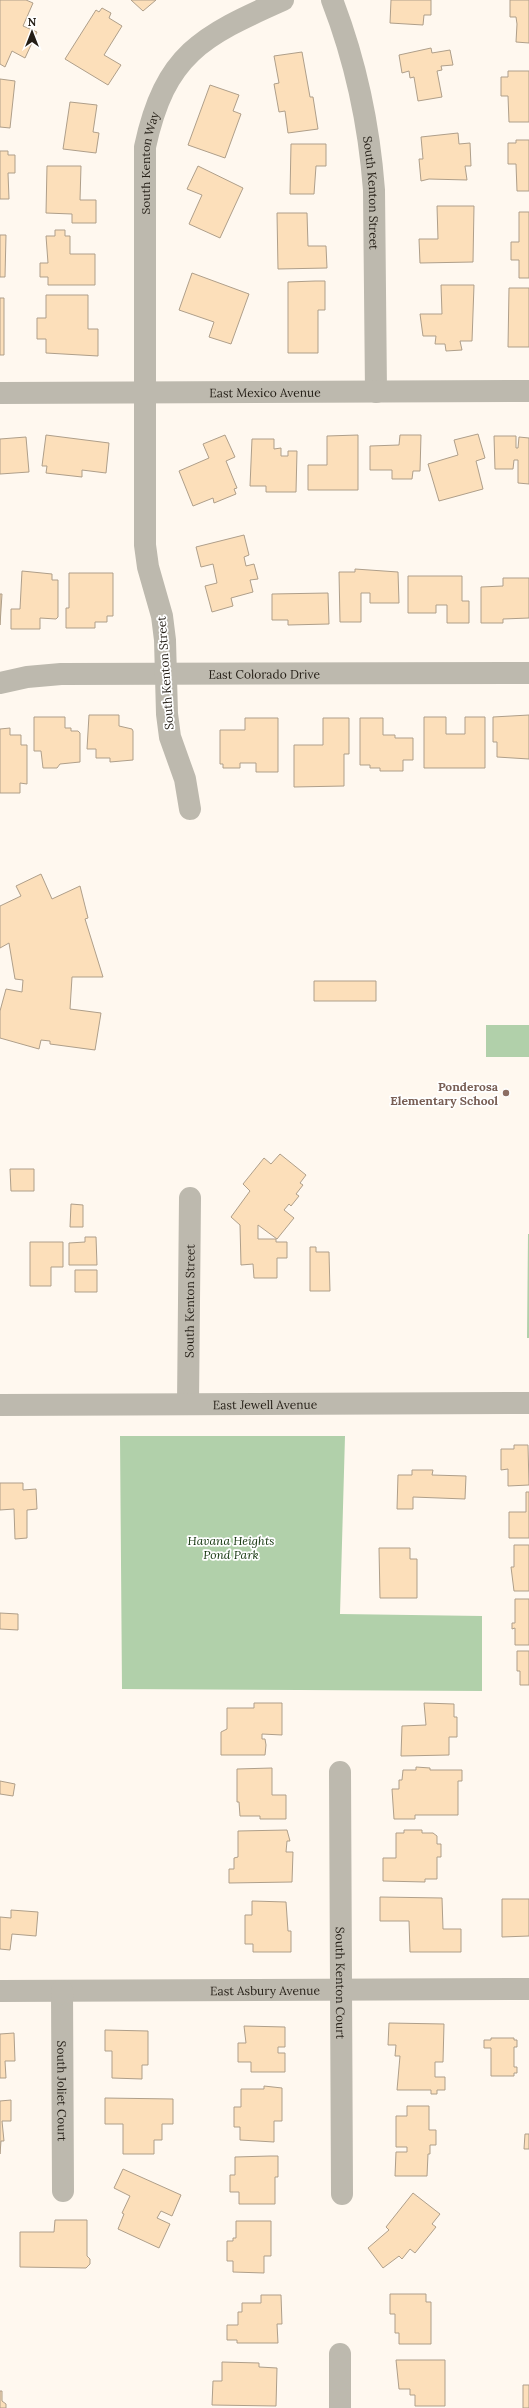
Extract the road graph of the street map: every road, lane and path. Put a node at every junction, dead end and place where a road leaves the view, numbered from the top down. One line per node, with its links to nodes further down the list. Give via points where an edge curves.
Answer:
1 (284, 0): 4 (street, South Kenton Way, via 229,24 201,42 179,65 161,92 152,115 144,163)
2 (332, 0): 5 (street, South Kenton Street, via 354,64 372,158)
3 (529, 391): 5 (street, East Mexico Avenue)
4 (146, 392): 5 (street, East Mexico Avenue); 6 (street, East Mexico Avenue); 8 (street, South Kenton Street, via 145,545 148,567 162,616)
5 (376, 392)
6 (0, 393)
7 (529, 673): 8 (street, East Colorado Drive)
8 (166, 674): 9 (street, East Colorado Drive, via 61,674); 10 (street, South Kenton Street, via 170,737 185,780)
9 (0, 683)
10 (190, 809)
11 (190, 1198): 13 (street, South Kenton Street)
12 (529, 1402): 13 (street, East Jewell Avenue)
13 (188, 1404): 14 (street, East Jewell Avenue)
14 (0, 1405)
15 (340, 1772): 17 (street, South Kenton Court)
16 (529, 1989): 17 (street, East Asbury Avenue)
17 (341, 1990): 19 (street, East Asbury Avenue); 21 (street, South Kenton Court)
18 (0, 1991): 19 (street, East Asbury Avenue)
19 (62, 1991): 20 (street, South Joliet Court)
20 (63, 2191)
21 (342, 2194)
22 (340, 2354): 23 (street)
23 (340, 2408)

